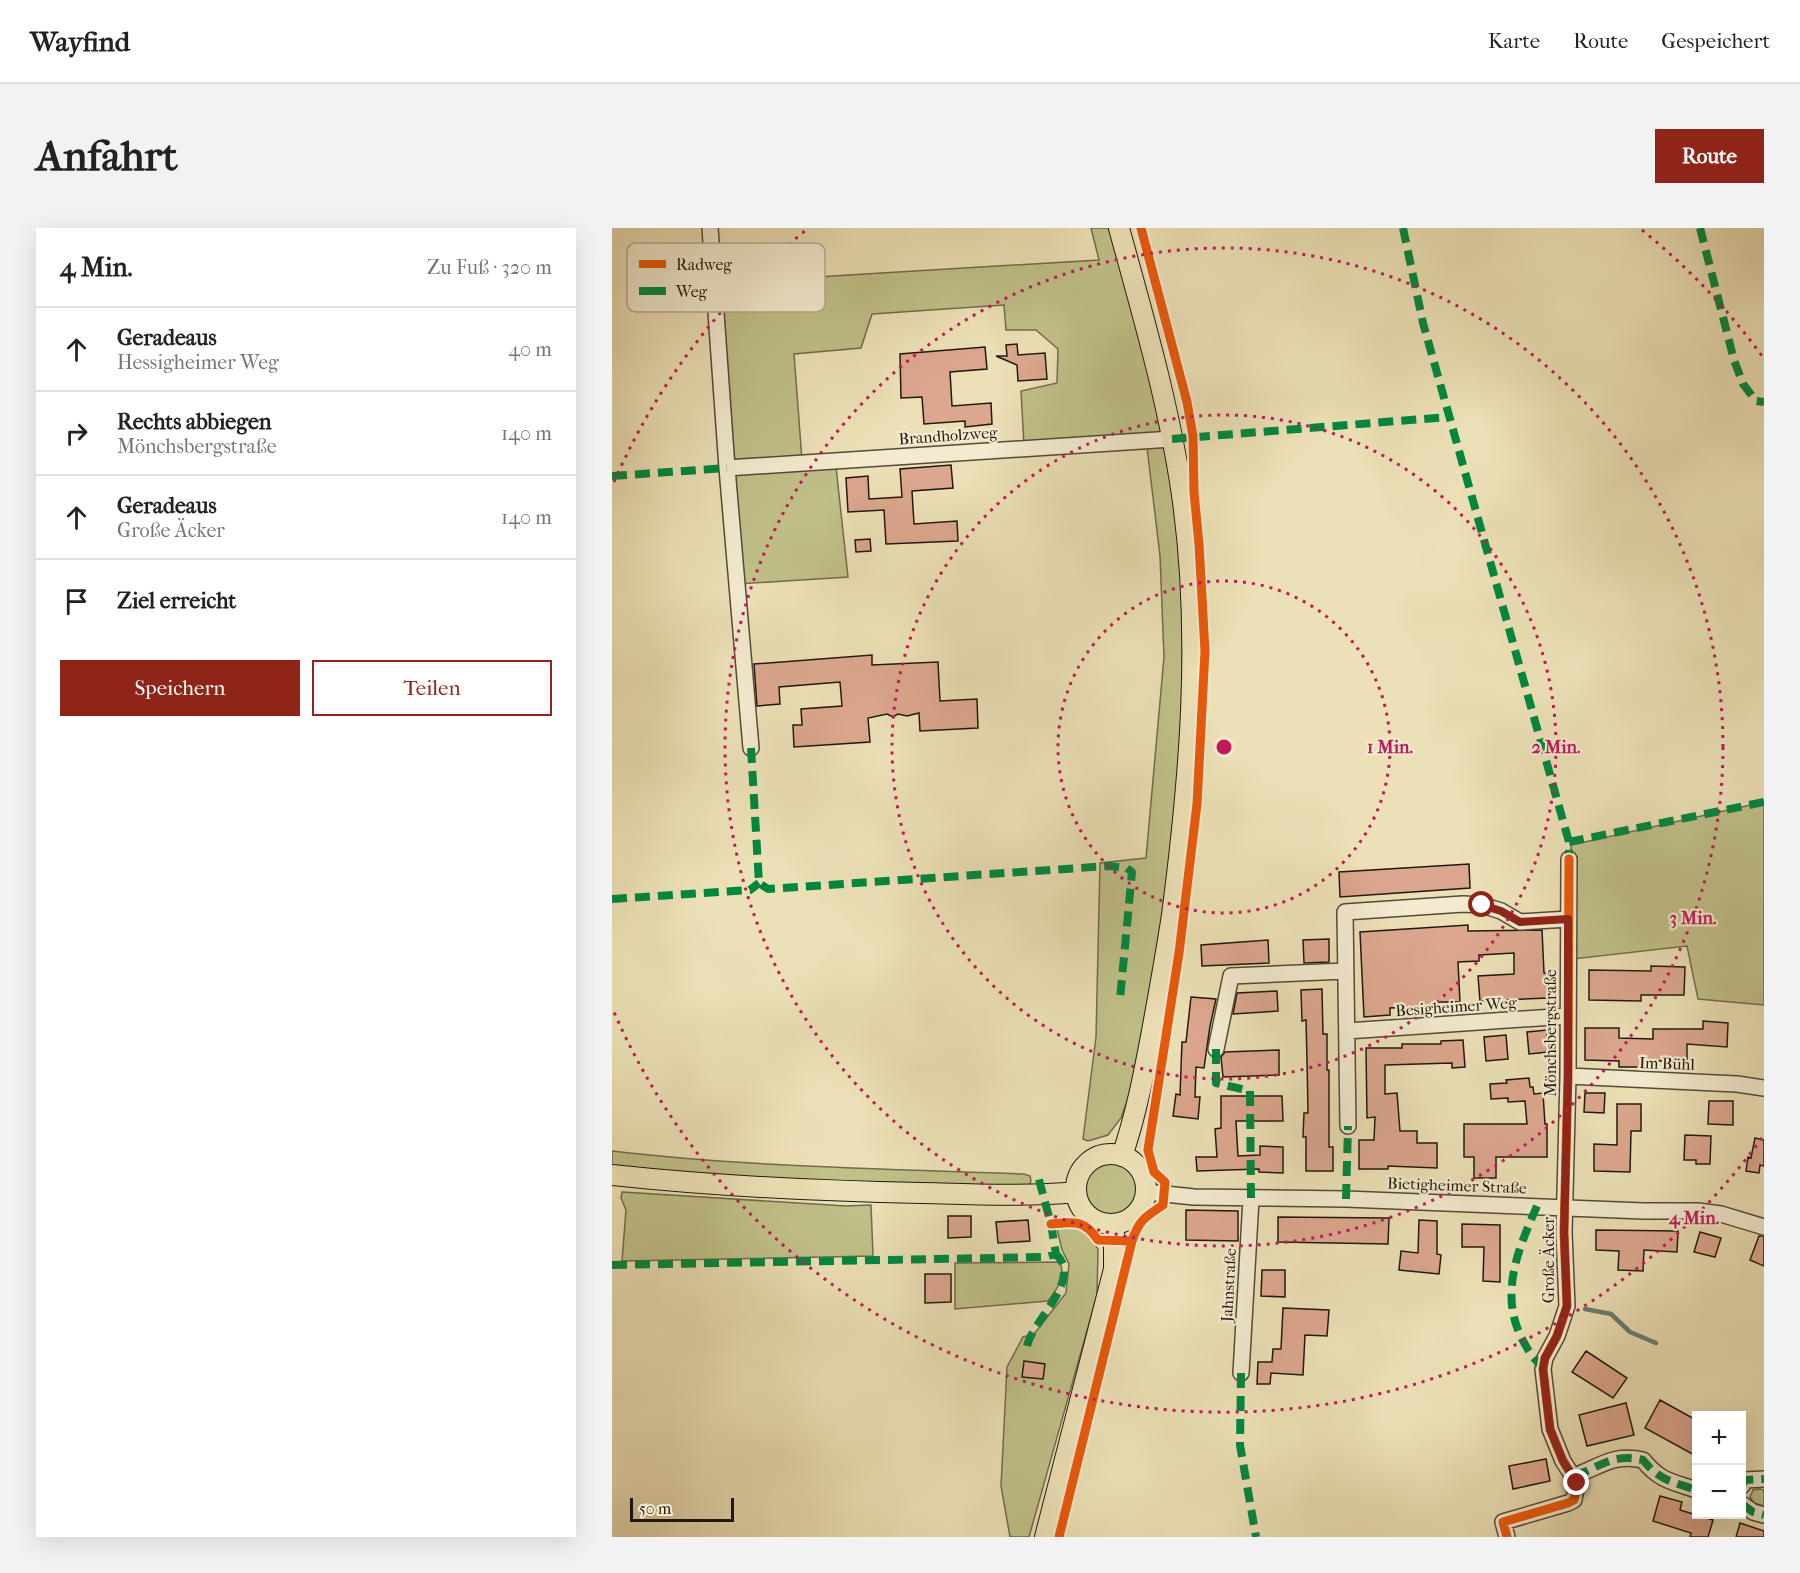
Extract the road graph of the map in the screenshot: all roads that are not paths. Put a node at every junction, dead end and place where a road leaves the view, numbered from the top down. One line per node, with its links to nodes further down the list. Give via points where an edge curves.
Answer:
1 (710, 228): 3 (street)
2 (1119, 228): 5 (main road)
3 (711, 243)
4 (716, 312): 6 (street)
5 (1172, 439): 6 (street, Brandholzweg); 17 (main road, via 1188,555 1192,665 1188,777 1167,951 1132,1127)
6 (727, 468): 7 (street)
7 (751, 748)
8 (1569, 859): 9 (street, Mönchsbergstraße)
9 (1568, 919): 10 (street, via 1520,922 1501,911 1463,904 1345,912); 11 (street, Mönchsbergstraße)
10 (1345, 971): 12 (street); 13 (street, via 1231,976)
11 (1568, 1016): 12 (street, Besigheimer Weg); 14 (street, Mönchsbergstraße)
12 (1347, 1031): 16 (street)
13 (1216, 1048)
14 (1568, 1077): 15 (street, Im Bühl); 22 (street, Mönchsbergstraße)
15 (1764, 1088)
16 (1348, 1126)
17 (1122, 1155): 19 (main road, via 1099,1156 1087,1164 1080,1173); 20 (main road, via 1139,1168)
18 (612, 1175): 19 (main road, via 894,1192)
19 (1076, 1192): 23 (main road, via 1085,1213 1102,1223)
20 (1146, 1192): 21 (street, Bietigheimer Straße); 23 (main road, via 1137,1213)
21 (1251, 1199): 22 (street, Bietigheimer Straße); 25 (street, Jahnstraße)
22 (1566, 1207): 24 (street, Bietigheimer Straße, via 1698,1211); 26 (street, Große Äcker, via 1567,1306 1543,1369 1550,1429)
23 (1114, 1224): 32 (main road, via 1114,1269)
24 (1764, 1227)
25 (1241, 1373)
26 (1574, 1476): 29 (street, via 1629,1456 1643,1460 1654,1474); 33 (street, via 1574,1500 1503,1522)
27 (1764, 1479): 28 (street)
28 (1746, 1480)
29 (1692, 1489)
30 (1746, 1507): 31 (street)
31 (1764, 1515)
32 (1045, 1537)
33 (1507, 1537)

